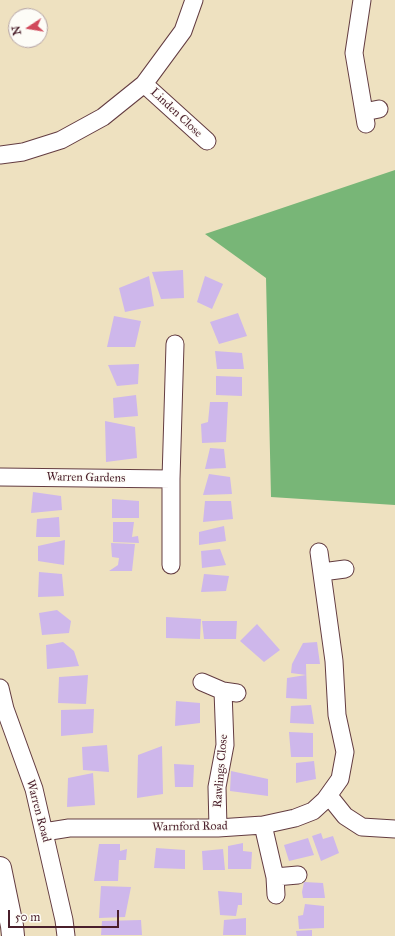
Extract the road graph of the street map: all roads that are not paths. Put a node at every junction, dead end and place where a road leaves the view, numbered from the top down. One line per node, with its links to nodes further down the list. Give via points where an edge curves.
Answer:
1 (194, 0): 3 (street, via 183,31)
2 (362, 0): 4 (street, via 354,53)
3 (144, 84): 5 (street, Linden Close); 6 (street, via 103,117 61,140 23,152)
4 (370, 115)
5 (207, 141)
6 (0, 155)
7 (176, 344): 9 (street)
8 (0, 477): 9 (street, Warren Gardens)
9 (171, 479): 11 (street)
10 (319, 552): 13 (street, Warnford Road)
11 (170, 565)
12 (345, 569): 13 (street)
13 (322, 572): 16 (street, Warnford Road, via 334,661 337,715 345,752 340,779)
14 (202, 682): 18 (street, Rawlings Close, via 230,692 225,745 217,787)
15 (0, 688): 20 (street, Warren Road, via 34,789)
16 (328, 796): 17 (street, Warnford Road, via 313,811); 19 (street, via 346,816 362,827)
17 (263, 825): 18 (street, Warnford Road); 23 (street)
18 (218, 828): 20 (street, Warnford Road, via 69,828)
19 (395, 829)
20 (44, 832): 26 (street, Warren Road)
21 (0, 868): 25 (street)
22 (298, 875): 23 (street)
23 (275, 877): 24 (street)
24 (276, 895)
25 (12, 936)
26 (66, 936)

